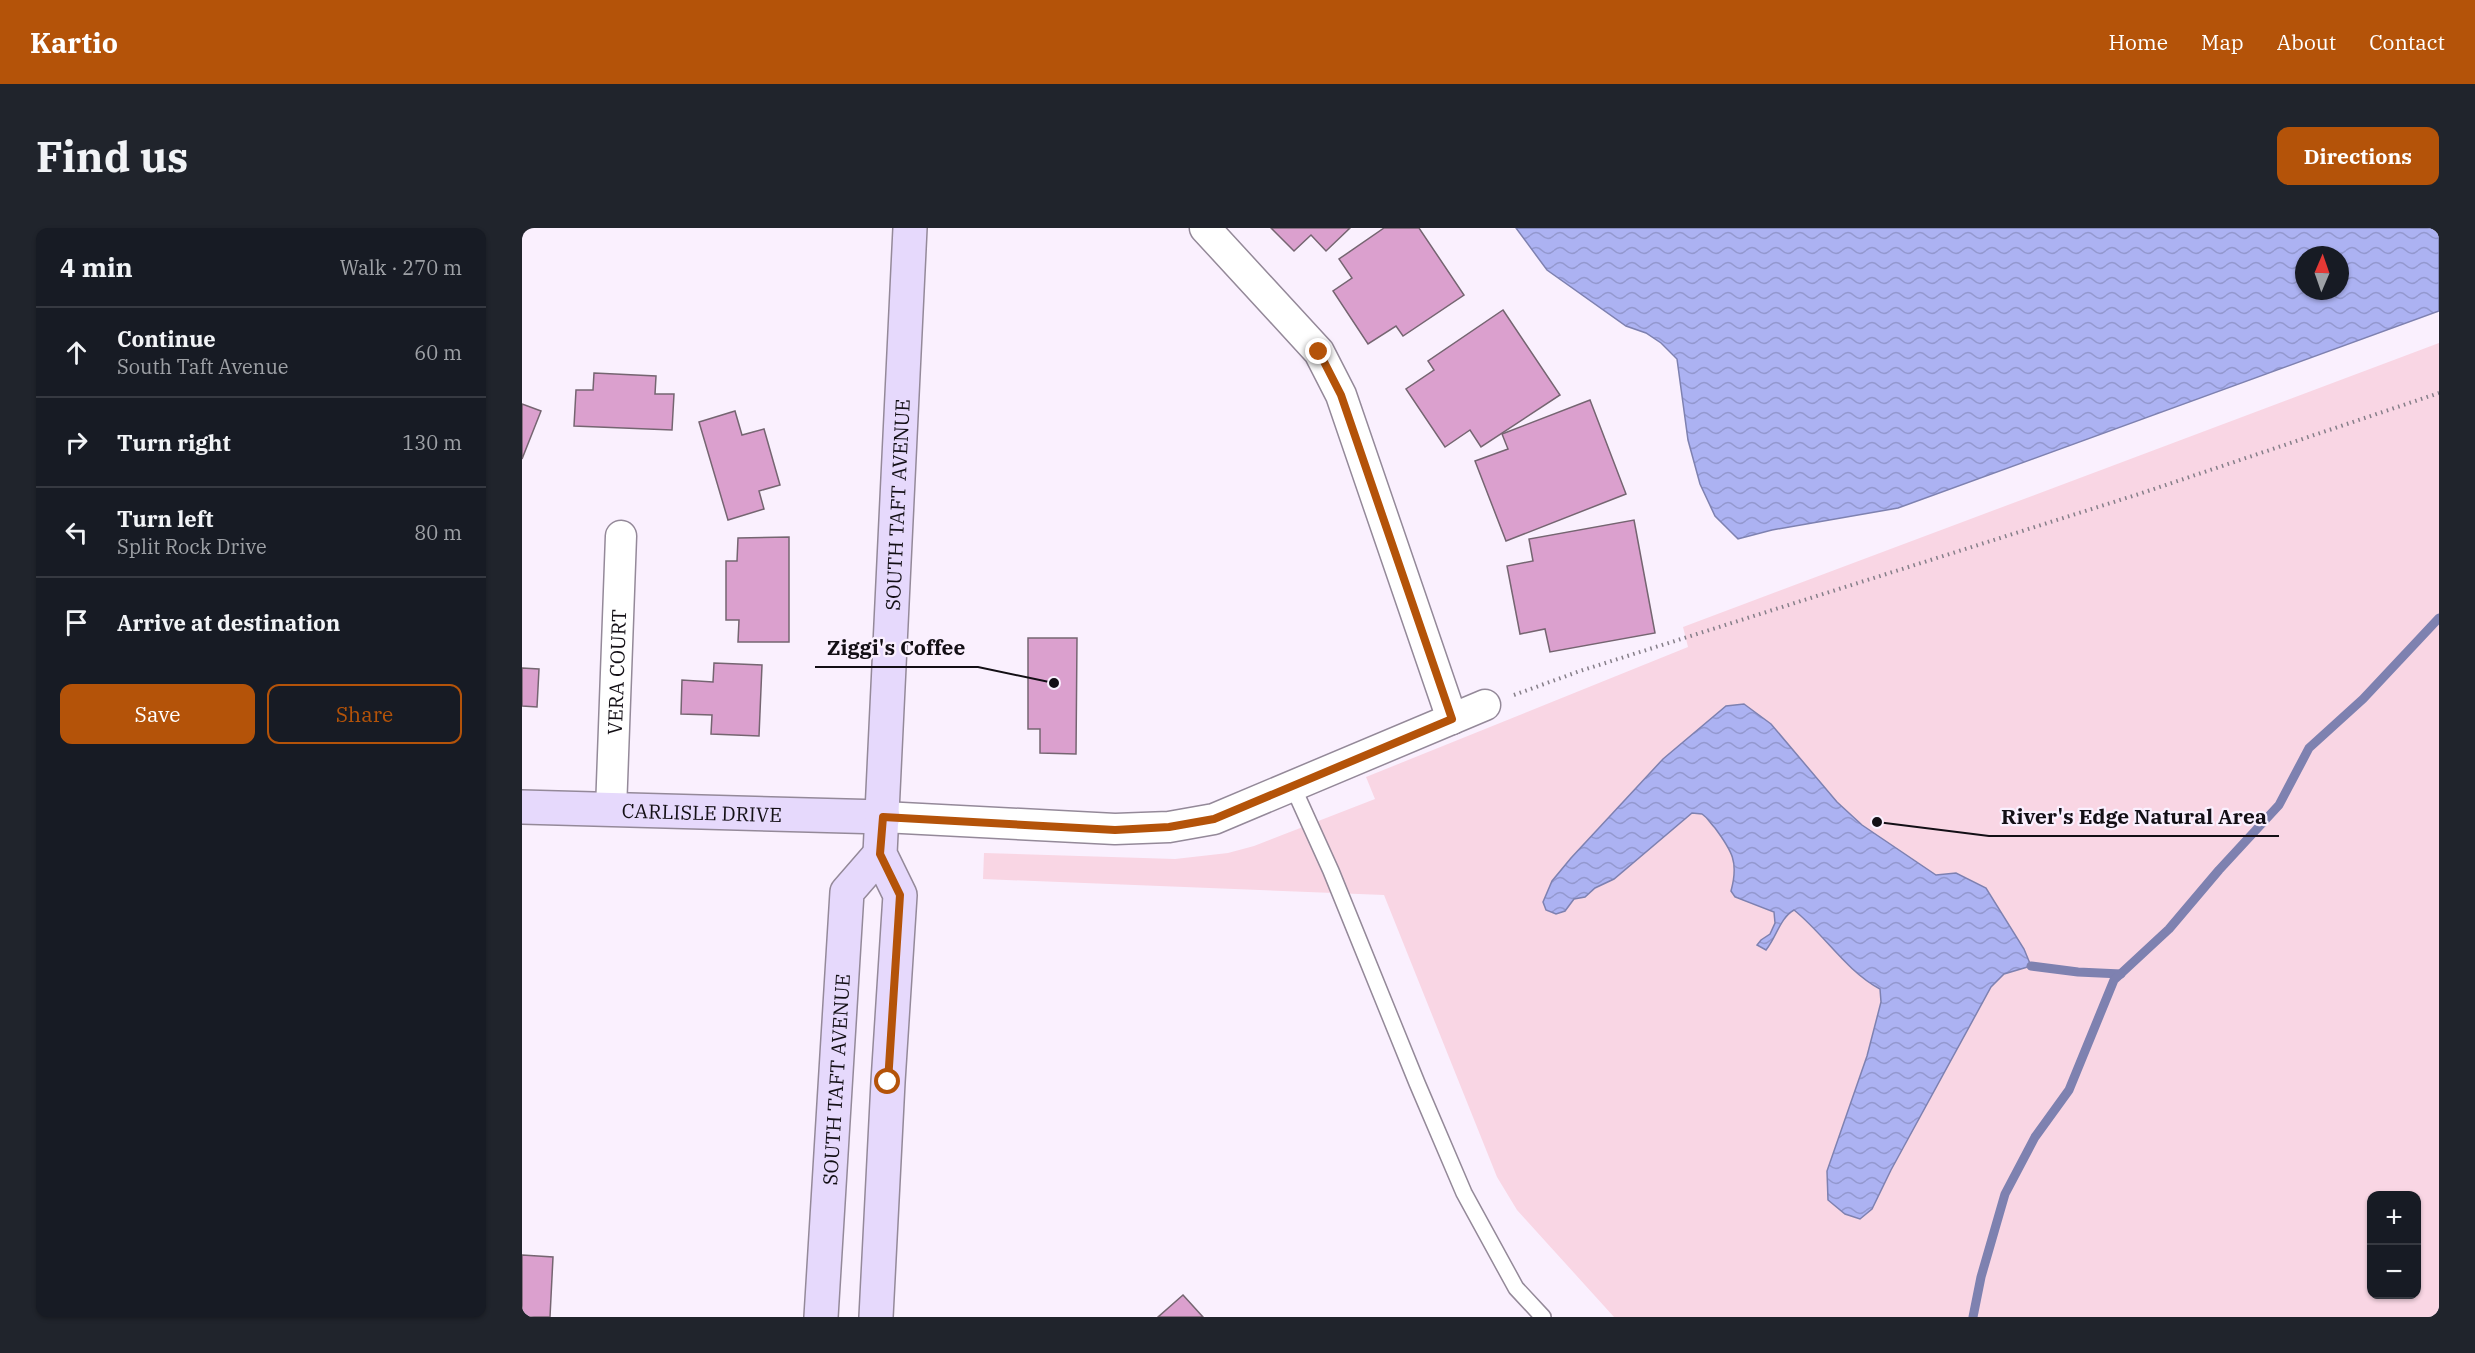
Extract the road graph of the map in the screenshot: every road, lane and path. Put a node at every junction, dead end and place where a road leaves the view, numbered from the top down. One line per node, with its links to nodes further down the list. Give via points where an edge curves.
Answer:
1 (910, 228): 10 (main road, SOUTH TAFT AVENUE)
2 (1205, 228): 6 (street, via 1319,352 1341,395)
3 (2439, 393): 5 (path, via 2139,495 1580,671)
4 (621, 536): 9 (street, VERA COURT)
5 (1485, 705): 6 (street)
6 (1452, 719): 7 (street)
7 (1293, 787): 10 (street, via 1214,819 1169,827 1115,830); 14 (lane, via 1464,1193 1516,1288)
8 (522, 807): 9 (main road, CARLISLE DRIVE)
9 (611, 810): 10 (main road, CARLISLE DRIVE)
10 (883, 817): 11 (main road, SOUTH TAFT AVENUE)
11 (880, 854): 12 (main road, SOUTH TAFT AVENUE, via 847,892); 13 (main road, via 900,895)
12 (821, 1317)
13 (876, 1317)
14 (1543, 1317)

